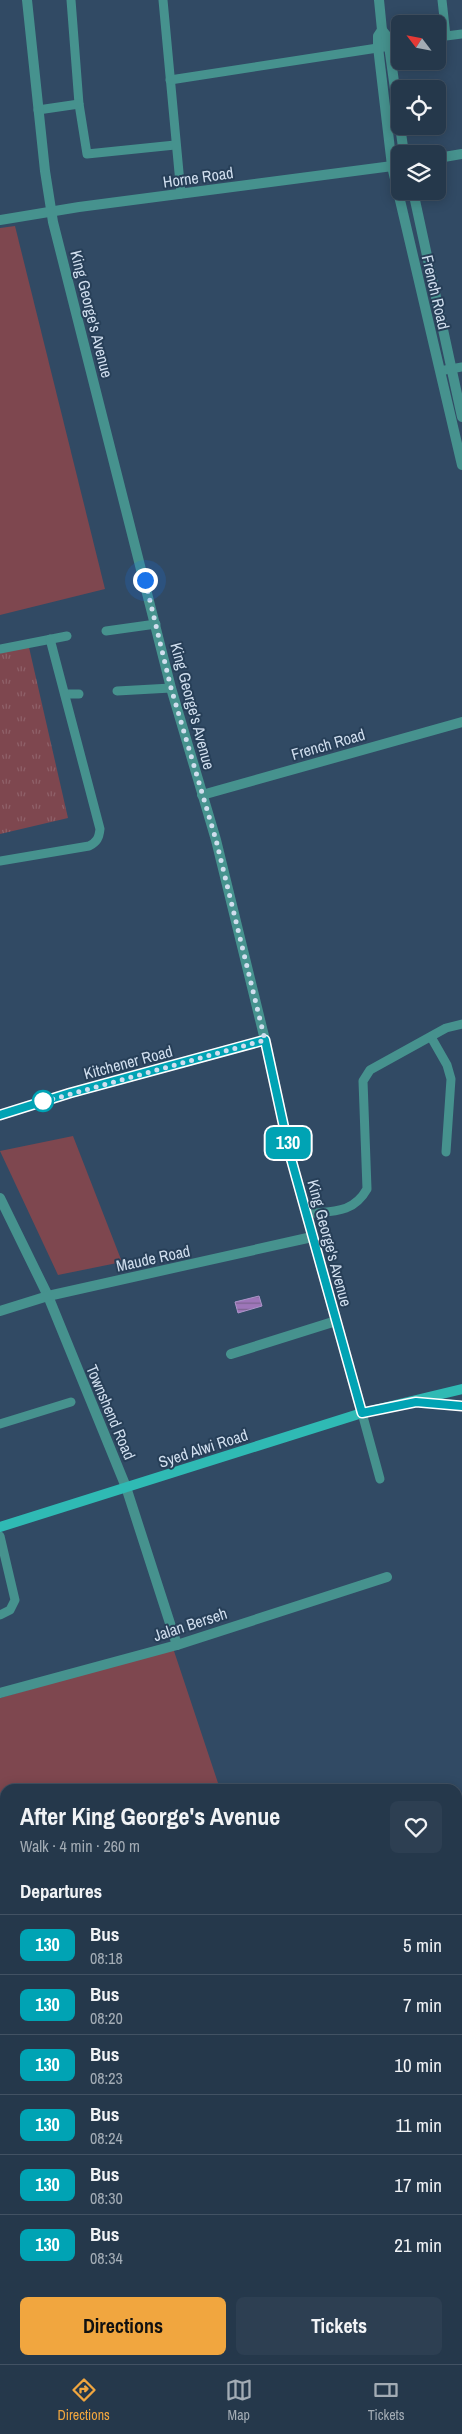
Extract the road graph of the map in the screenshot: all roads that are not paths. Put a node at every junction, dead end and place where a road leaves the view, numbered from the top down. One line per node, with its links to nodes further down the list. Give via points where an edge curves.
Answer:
1 (27, 0): 13 (street, King George's Avenue)
2 (71, 0): 12 (lane)
3 (163, 0): 10 (lane)
4 (379, 0): 6 (street)
5 (442, 0): 7 (lane, via 446,36)
6 (382, 30): 8 (street); 9 (street, French Road, via 378,36)
7 (462, 34)
8 (389, 46): 9 (lane); 11 (street)
9 (378, 48): 10 (lane); 15 (street, French Road)
10 (170, 80): 14 (lane)
11 (394, 80)
12 (79, 104): 13 (lane); 14 (lane, via 87,154)
13 (38, 110): 22 (street, King George's Avenue)
14 (175, 145): 19 (lane)
15 (391, 146)
16 (462, 154): 17 (street)
17 (446, 157)
18 (391, 167): 19 (street, Horne Road)
19 (181, 194): 22 (street, Horne Road)
20 (403, 200): 26 (street, French Road)
21 (415, 200): 25 (street, French Road)
22 (50, 211): 23 (street, Horne Road); 29 (street, King George's Avenue)
23 (0, 220)
24 (462, 367): 25 (lane)
25 (451, 368): 26 (lane); 27 (street, French Road)
26 (440, 371): 28 (street, French Road)
27 (462, 416)
28 (462, 465)
29 (156, 624): 30 (lane); 34 (street, King George's Avenue)
30 (106, 631)
31 (67, 636): 32 (lane)
32 (50, 639): 33 (lane); 36 (lane)
33 (0, 648)
34 (171, 688): 35 (lane); 39 (street, King George's Avenue)
35 (117, 692)
36 (64, 694): 37 (lane); 40 (lane, via 100,829 99,837 88,846)
37 (79, 694)
38 (462, 722): 39 (street, French Road)
39 (202, 795): 43 (street, King George's Avenue)
40 (0, 861)
41 (462, 1024): 42 (lane)
42 (431, 1036): 45 (lane, via 451,1079); 47 (lane, via 370,1070 363,1081 367,1189 360,1201 346,1209)
43 (265, 1040): 44 (street, Kitchener Road); 47 (street, King George's Avenue)
44 (0, 1115)
45 (446, 1152)
46 (0, 1198): 49 (street, Townshend Road)
47 (306, 1214): 48 (street, King George's Avenue)
48 (312, 1237): 49 (street, Maude Road); 51 (street, King George's Avenue)
49 (48, 1296): 50 (street, Maude Road); 60 (street, Townshend Road)
50 (0, 1311)
51 (336, 1321): 52 (street); 57 (street, King George's Avenue)
52 (231, 1354)
53 (462, 1389): 55 (street, Syed Alwi Road)
54 (71, 1402): 58 (lane)
55 (416, 1402): 56 (street, Syed Alwi Road); 57 (street, Syed Alwi Road)
56 (462, 1406)
57 (362, 1413): 59 (lane); 60 (street, Syed Alwi Road)
58 (0, 1424)
59 (380, 1479)
60 (126, 1487): 61 (street, Syed Alwi Road); 65 (street, Townshend Road)
61 (0, 1527)
62 (0, 1536): 64 (lane, via 15,1600 10,1610)
63 (387, 1577): 65 (street, Jalan Berseh)
64 (0, 1614)
65 (177, 1645): 66 (street, Jalan Berseh)
66 (0, 1693)

